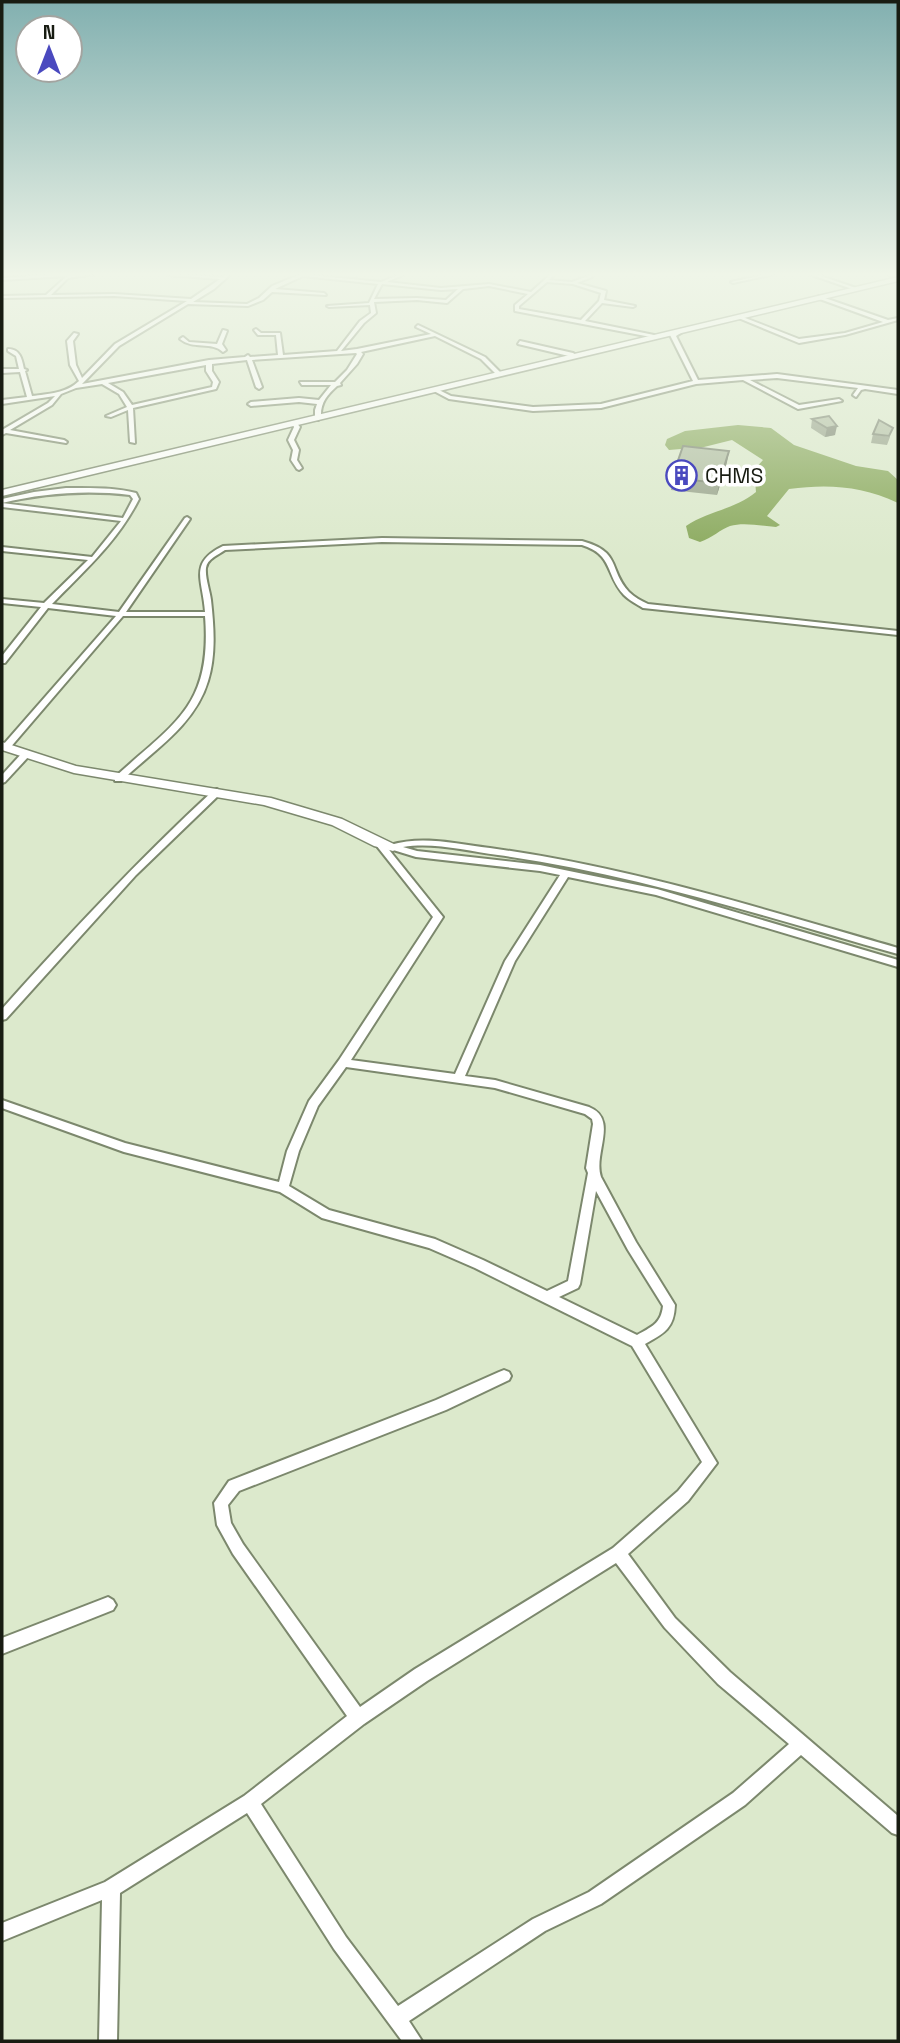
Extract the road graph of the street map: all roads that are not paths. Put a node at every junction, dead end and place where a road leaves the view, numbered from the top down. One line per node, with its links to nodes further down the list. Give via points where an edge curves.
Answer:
1 (75, 369): 14 (street)
2 (94, 369): 14 (street)
3 (170, 369): 15 (street)
4 (209, 369): 31 (street, via 214,388)
5 (253, 369): 20 (street)
6 (350, 369): 18 (street)
7 (494, 369): 12 (street)
8 (513, 369): 12 (street)
9 (690, 369): 16 (street)
10 (24, 370): 11 (street); 26 (street)
11 (2, 371)
12 (498, 373): 22 (street)
13 (745, 379): 16 (street); 21 (street, via 786,376); 27 (street, via 797,407)
14 (82, 382): 19 (street)
15 (103, 382): 19 (street); 31 (street)
16 (696, 382): 22 (street, via 614,404 553,408 491,404)
17 (302, 383): 18 (street)
18 (339, 384): 29 (street)
19 (75, 387): 24 (street)
20 (259, 387)
21 (865, 387): 23 (street); 25 (street)
22 (435, 390): 33 (street)
23 (898, 392)
24 (57, 394): 26 (street); 35 (street, via 50,404)
25 (856, 395)
26 (30, 398): 28 (street)
27 (839, 401)
28 (2, 402)
29 (318, 402): 30 (street); 33 (street)
30 (251, 404)
31 (131, 407): 32 (street); 37 (street)
32 (108, 416)
33 (318, 418): 34 (street)
34 (295, 423): 38 (street, via 291,440); 39 (street)
35 (3, 432): 36 (street)
36 (64, 442)
37 (133, 442)
38 (299, 468)
39 (2, 493)
40 (2, 503): 42 (street); 42 (street, via 32,493 76,490 134,494 136,499)
41 (187, 519): 47 (street)
42 (125, 520): 44 (street)
43 (2, 549): 44 (street)
44 (95, 559): 46 (street)
45 (2, 601): 46 (street)
46 (47, 606): 47 (street); 50 (street)
47 (121, 614): 48 (street); 51 (street)
48 (208, 614): 49 (street, via 203,568 207,559 223,548 382,540 572,542 604,553 622,588 646,606); 53 (street, via 210,637 200,694 188,713)
49 (898, 633)
50 (2, 661)
51 (4, 746): 52 (street)
52 (26, 754): 53 (street); 54 (street)
53 (118, 779): 55 (street)
54 (2, 780)
55 (217, 793): 56 (street, via 304,811); 61 (street, via 95,911)
56 (379, 843): 57 (street); 62 (street, via 438,917)
57 (393, 847): 58 (street, via 416,854); 59 (street, via 419,842 595,868)
58 (566, 873): 60 (street, via 657,892); 63 (street, via 510,961)
59 (898, 951)
60 (898, 963)
61 (2, 1016)
62 (343, 1063): 63 (street); 66 (street, via 313,1104)
63 (457, 1080): 65 (street, via 495,1084 589,1111 599,1124)
64 (2, 1104): 66 (street, via 124,1147)
65 (594, 1174): 67 (street, via 573,1283); 68 (street, via 669,1305 663,1324)
66 (283, 1188): 67 (street, via 326,1214 431,1243)
67 (548, 1297): 68 (street)
68 (637, 1342): 70 (street, via 710,1463 683,1496)
69 (504, 1376): 73 (street, via 234,1486 221,1503 224,1525 238,1549)
70 (618, 1553): 73 (street); 74 (street, via 670,1623 724,1678)
71 (108, 1605): 72 (street)
72 (2, 1646)
73 (358, 1718): 75 (street)
74 (801, 1744): 76 (street); 79 (street, via 739,1799 595,1898 539,1925)
75 (250, 1802): 77 (street); 79 (street, via 340,1943)
76 (898, 1827)
77 (111, 1888): 78 (street); 80 (street)
78 (2, 1933)
79 (397, 2018): 81 (street)
80 (108, 2041)
81 (412, 2041)

